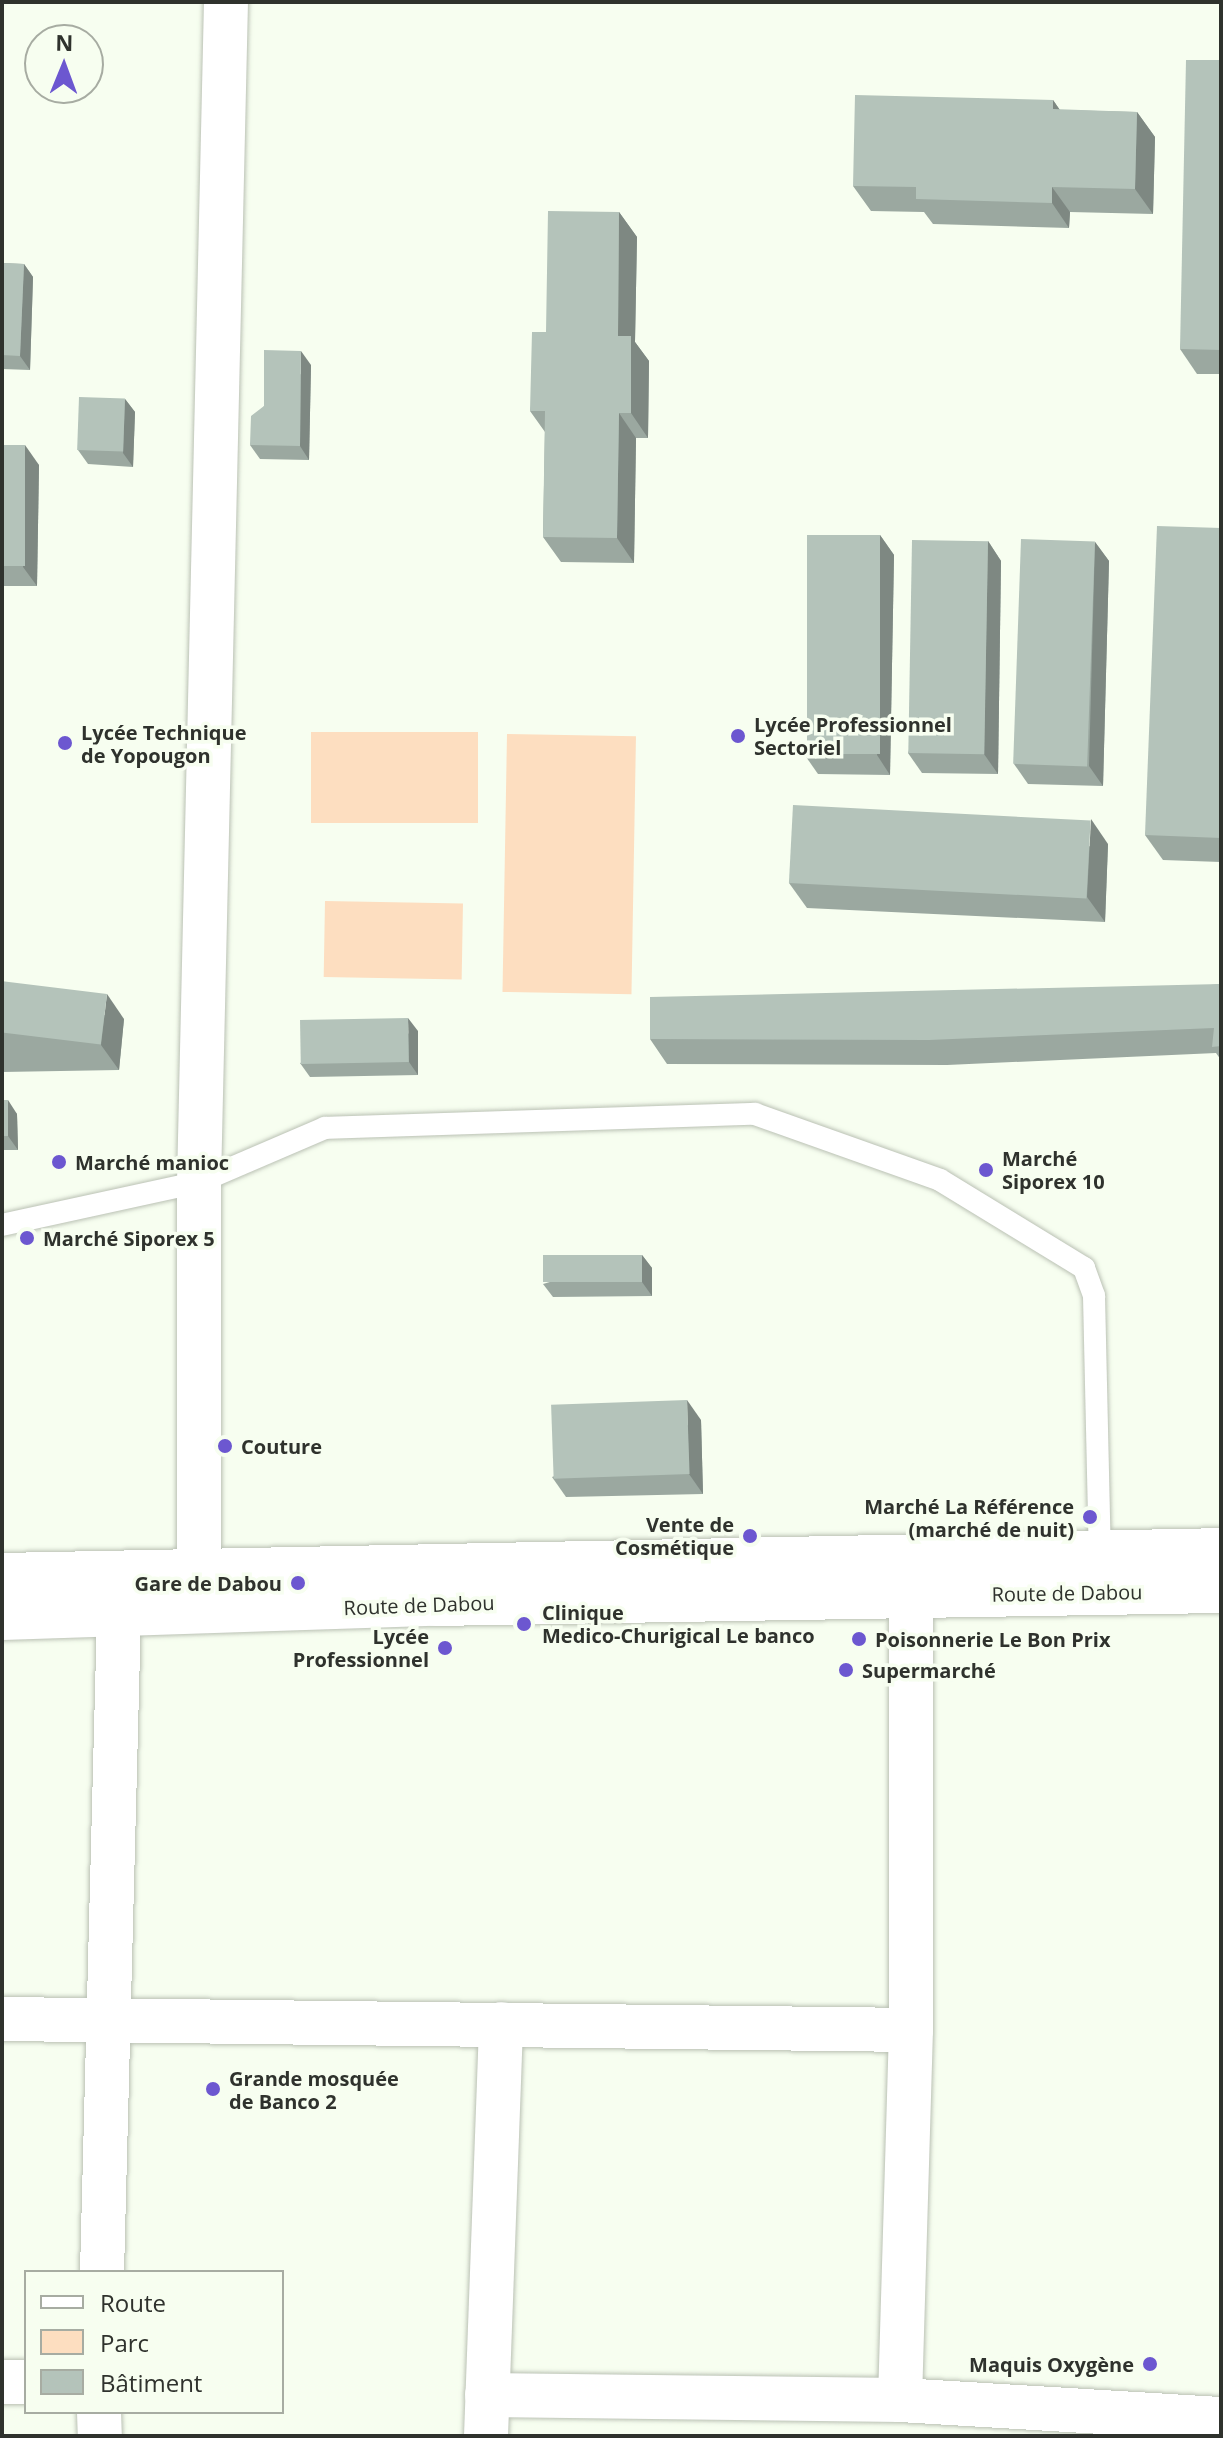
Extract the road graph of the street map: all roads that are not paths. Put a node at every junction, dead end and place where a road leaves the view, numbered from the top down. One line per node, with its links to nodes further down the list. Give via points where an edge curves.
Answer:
1 (226, 2): 2 (street)
2 (199, 1182): 3 (lane); 5 (lane, via 278,1144 355,1124 732,1114 755,1114 940,1180 1084,1268 1094,1296); 6 (street)
3 (2, 1225)
4 (1221, 1550): 5 (street, Route de Dabou)
5 (1100, 1552): 6 (street, Route de Dabou)
6 (199, 1570): 7 (street, Route de Dabou)
7 (2, 1575)
8 (1221, 1591): 9 (street, Route de Dabou)
9 (911, 1596): 10 (street, Route de Dabou); 15 (street)
10 (119, 1615): 11 (street, Route de Dabou); 13 (street)
11 (2, 1618)
12 (2, 2019): 13 (street)
13 (109, 2020): 14 (street); 16 (street)
14 (501, 2024): 15 (street); 21 (street)
15 (911, 2030): 19 (street)
16 (102, 2270)
17 (2, 2382): 18 (street)
18 (24, 2382)
19 (900, 2400): 21 (street); 22 (street)
20 (99, 2414): 23 (street)
21 (486, 2416)
22 (1221, 2419)
23 (100, 2436)

